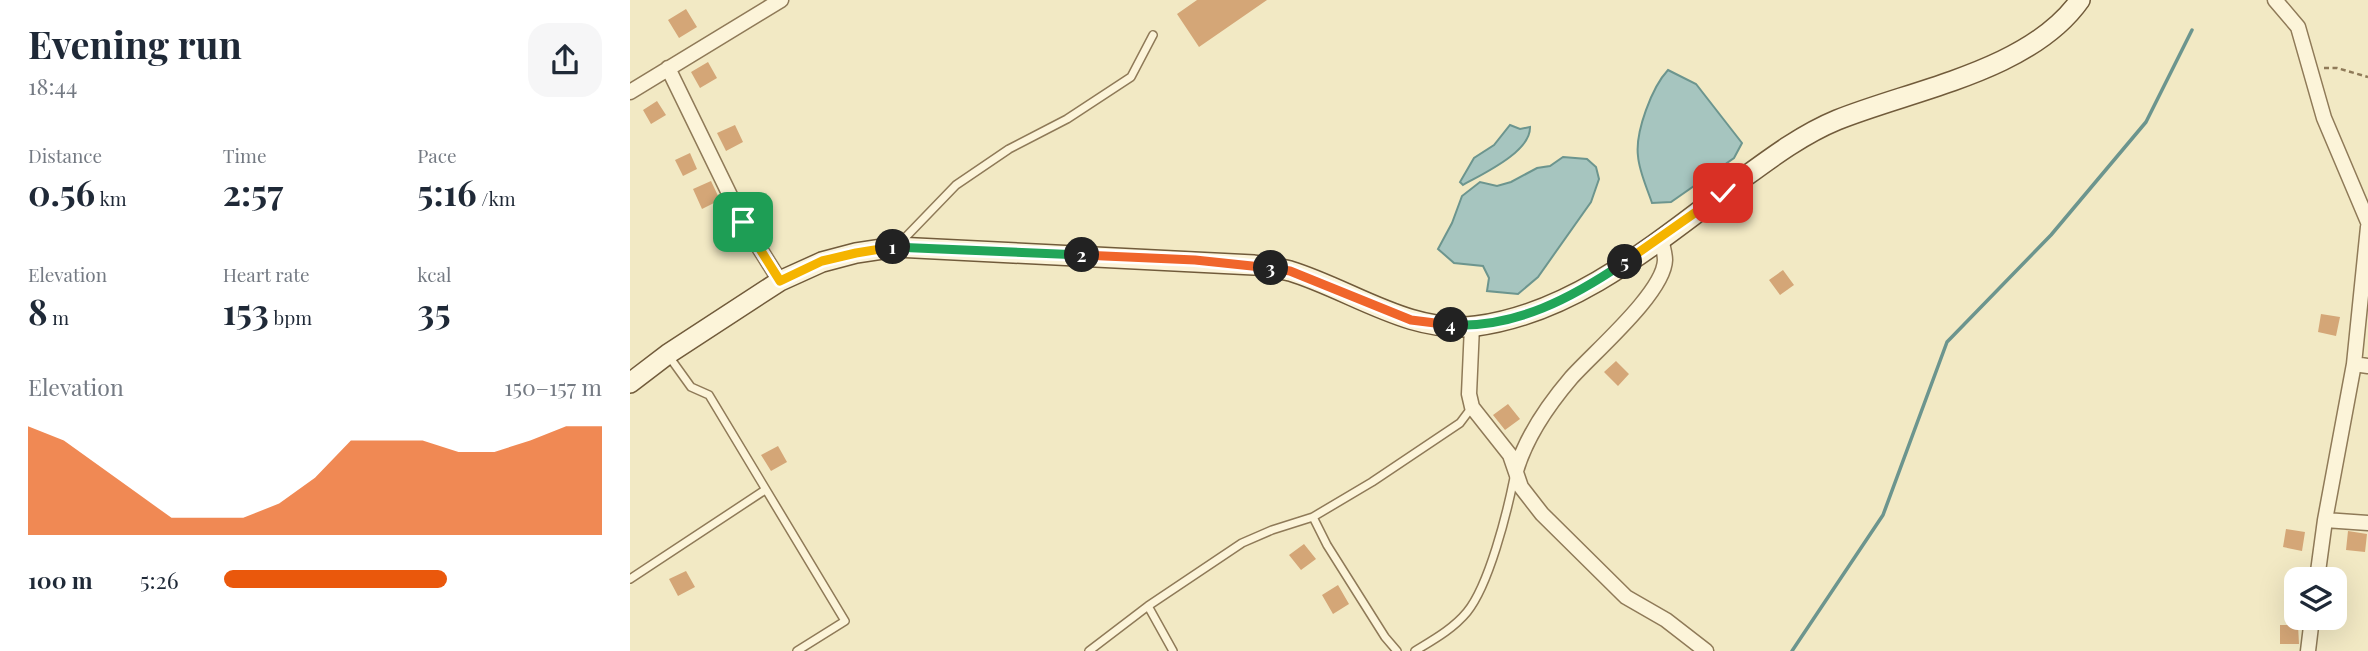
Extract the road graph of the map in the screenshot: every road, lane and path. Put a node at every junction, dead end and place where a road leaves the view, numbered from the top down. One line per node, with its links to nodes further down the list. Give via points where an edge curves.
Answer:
1 (780, 0): 5 (street)
2 (2080, 0): 10 (main road, via 2068,17 2033,44 1975,72 1834,121 1784,148)
3 (2275, 0): 6 (street, via 2298,27)
4 (1153, 34): 11 (lane, via 1131,77 956,186)
5 (668, 68): 8 (street); 12 (street, via 743,222)
6 (2311, 68): 7 (path, via 2337,68); 9 (street, via 2325,118)
7 (2368, 77)
8 (630, 92)
9 (2368, 224): 15 (street)
10 (1661, 238): 13 (main road, via 1564,300 1507,321); 18 (street, via 1665,262 1656,283 1563,389 1522,450)
11 (896, 247): 12 (main road, via 822,261); 13 (main road, via 1254,265 1290,271 1411,320)
12 (780, 281): 14 (main road)
13 (1472, 326): 17 (street)
14 (668, 354): 16 (main road); 19 (lane, via 691,387 709,395)
15 (2361, 365): 21 (street)
16 (630, 383)
17 (1472, 407): 18 (street, via 1510,455); 20 (lane, via 1460,423 1413,456)
18 (1516, 471): 31 (lane, via 1483,586 1467,611 1444,633); 32 (street, via 1521,487 1542,514 1626,597)
19 (765, 491): 24 (lane); 27 (lane, via 845,621)
20 (1313, 517): 25 (lane, via 1242,543); 30 (lane)
21 (2325, 520): 22 (street); 23 (street)
22 (2368, 523)
23 (2319, 567)
24 (630, 579)
25 (1148, 606): 28 (lane); 29 (lane)
26 (2311, 630): 33 (street)
27 (797, 651)
28 (1089, 651)
29 (1173, 651)
30 (1397, 651)
31 (1415, 651)
32 (1706, 651)
33 (2308, 651)

